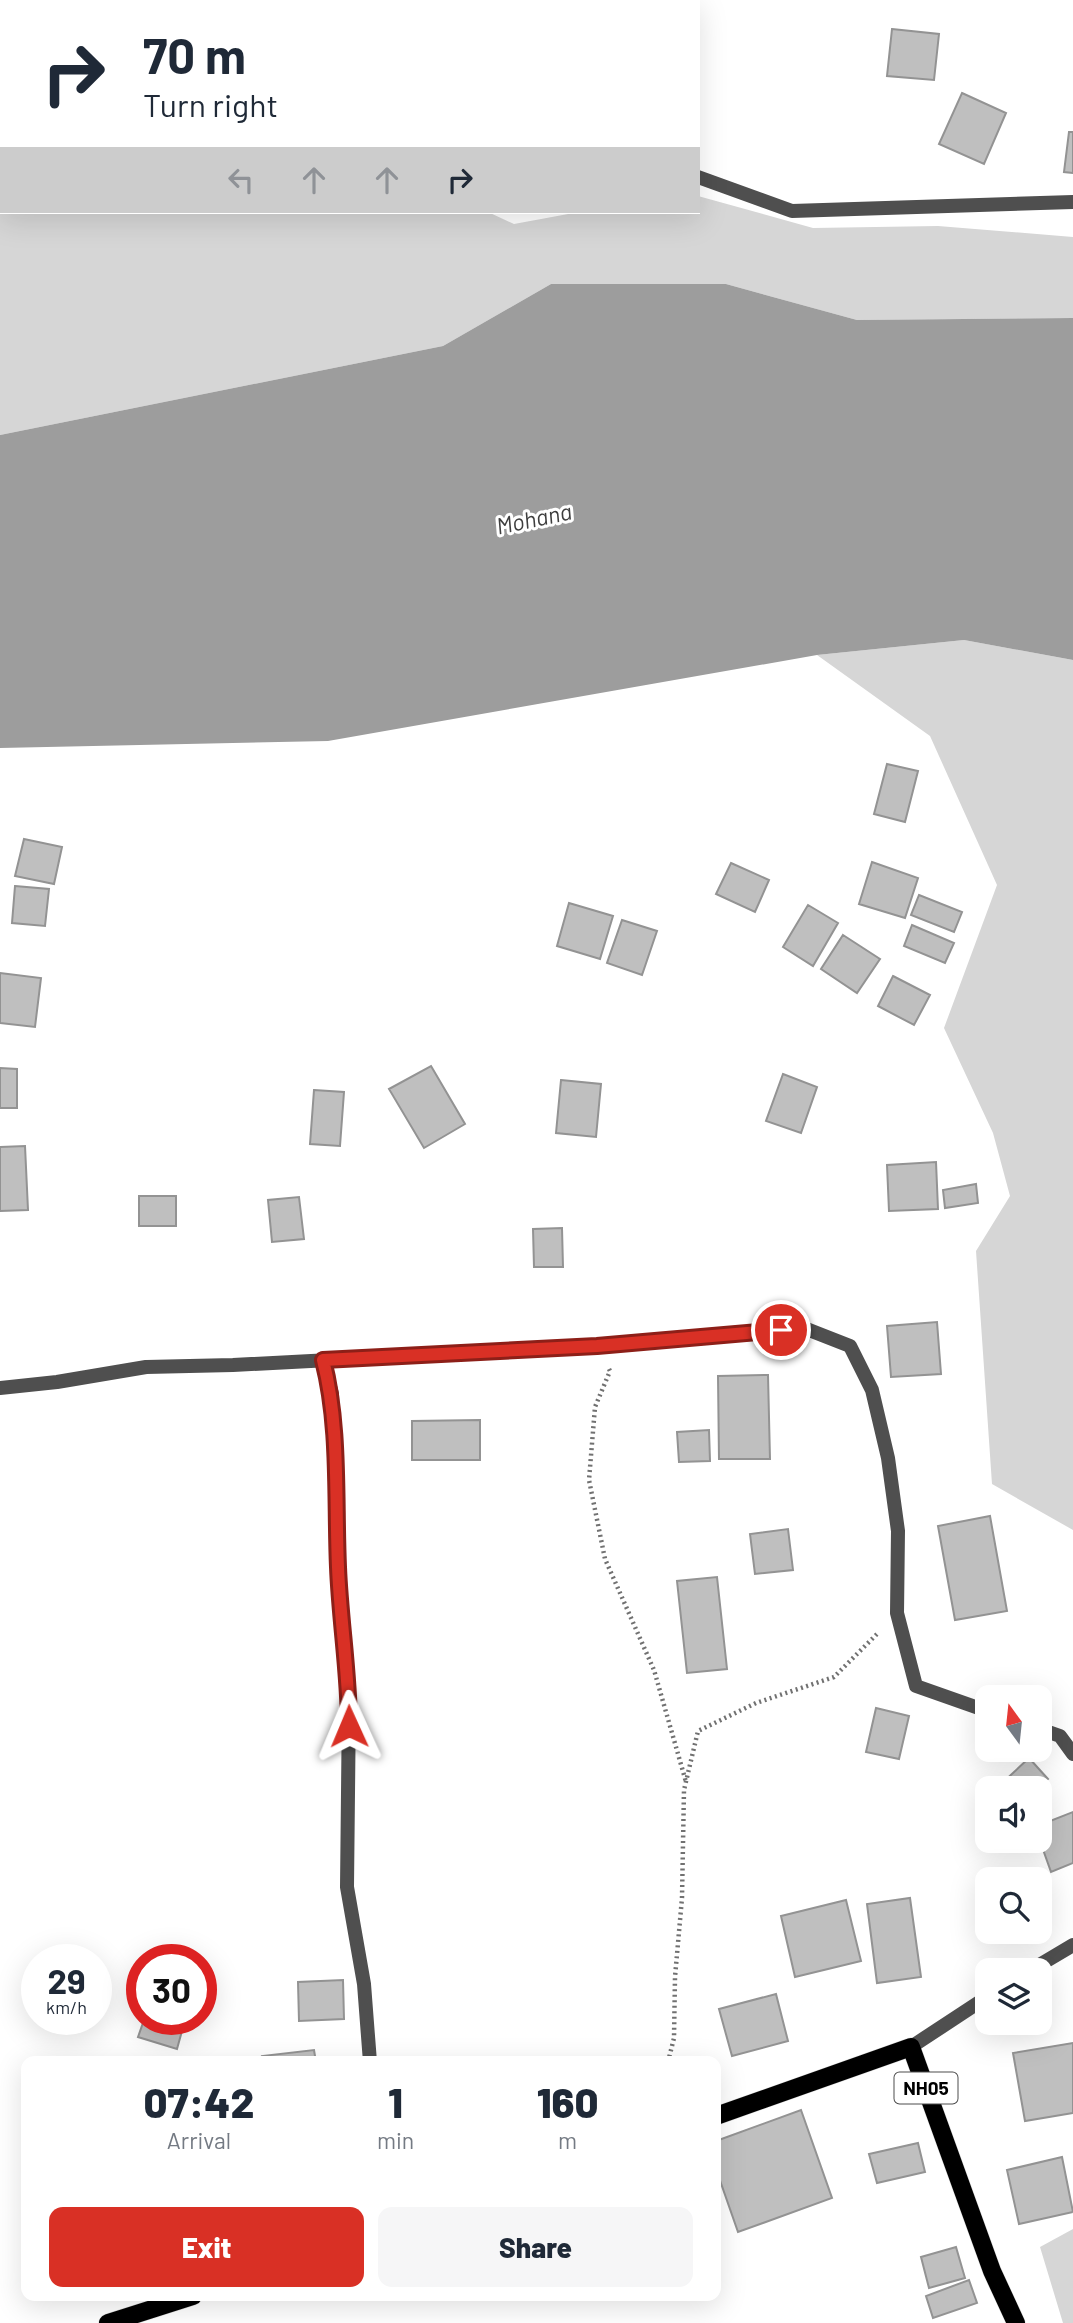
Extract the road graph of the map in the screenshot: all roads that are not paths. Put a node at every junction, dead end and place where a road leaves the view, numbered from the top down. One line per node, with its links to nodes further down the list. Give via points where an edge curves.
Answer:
1 (700, 178): 2 (street, via 792,211)
2 (1073, 202)
3 (323, 1360): 4 (street, via 146,1367); 5 (street, via 597,1346 804,1328 850,1346 872,1390 888,1458 898,1531 897,1613 916,1686); 12 (street, via 332,1394 338,1570 349,1699 347,1887 364,1984)
4 (0, 1388)
5 (975, 1707)
6 (1052, 1733): 7 (street, via 1060,1736)
7 (1073, 1754)
8 (1073, 1945): 9 (street)
9 (1051, 1958)
10 (975, 2005): 11 (street)
11 (911, 2047): 13 (main road, NH05); 16 (main road, NH05, via 992,2271)
12 (370, 2056)
13 (721, 2114)
14 (177, 2301): 15 (main road)
15 (108, 2323)
16 (1016, 2323)

